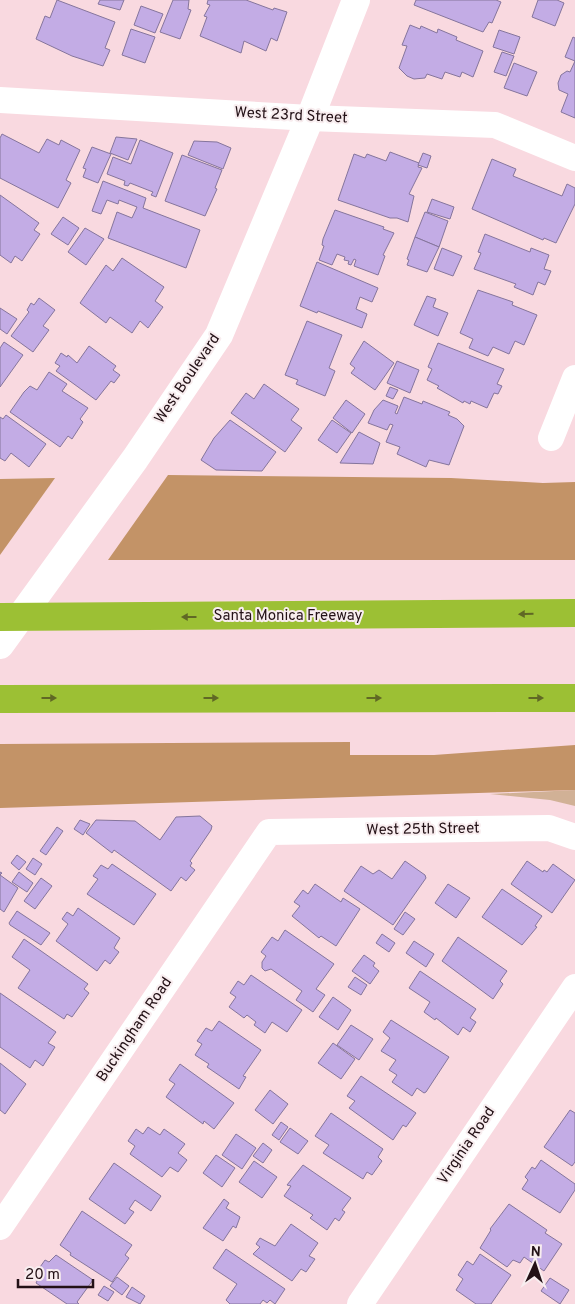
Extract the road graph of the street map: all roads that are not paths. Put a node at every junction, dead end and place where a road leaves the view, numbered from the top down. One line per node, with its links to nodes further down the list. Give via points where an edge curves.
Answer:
1 (356, 0): 3 (street, West Boulevard)
2 (0, 100): 3 (street, West 23rd Street)
3 (310, 118): 4 (street, West 23rd Street, via 495,125); 9 (street, West Boulevard, via 219,335 135,459)
4 (575, 158)
5 (575, 378): 6 (street)
6 (550, 438)
7 (575, 613): 8 (highway, Santa Monica Freeway, one-way to 8)
8 (0, 617)
9 (0, 645)
10 (0, 698): 11 (highway, one-way to 11)
11 (575, 698)
12 (269, 832): 13 (street, West 25th Street, via 549,828); 15 (street, Buckingham Road)
13 (575, 837)
14 (575, 987): 16 (street, Virginia Road)
15 (0, 1228)
16 (360, 1304)

